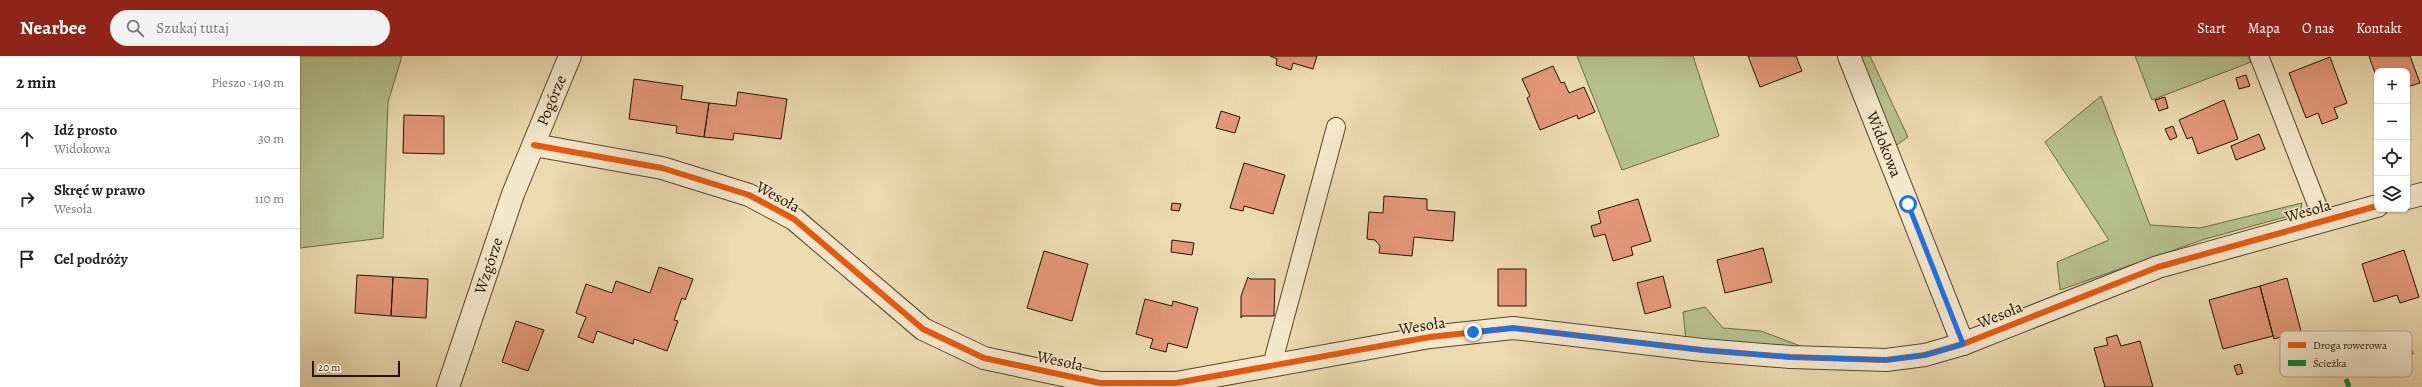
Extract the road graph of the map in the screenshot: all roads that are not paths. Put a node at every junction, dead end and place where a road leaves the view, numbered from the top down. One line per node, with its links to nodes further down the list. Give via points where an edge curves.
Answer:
1 (570, 56): 5 (street, Pogórze)
2 (1849, 56): 10 (street, Widokowa)
3 (2259, 56): 9 (lane)
4 (1336, 127): 11 (lane)
5 (534, 145): 11 (street, Wesoła, via 662,168 749,195 794,219 923,329 984,358 1100,383 1176,382); 12 (street, Wzgórze, via 513,194)
6 (2422, 194): 7 (street)
7 (2410, 197)
8 (2374, 207): 9 (street, Wesoła)
9 (2323, 220): 10 (street, Wesoła, via 2158,266)
10 (1963, 344): 11 (street, Wesoła, via 1925,355 1886,360 1790,357 1702,350 1513,328 1430,337)
11 (1272, 366)
12 (448, 387)

